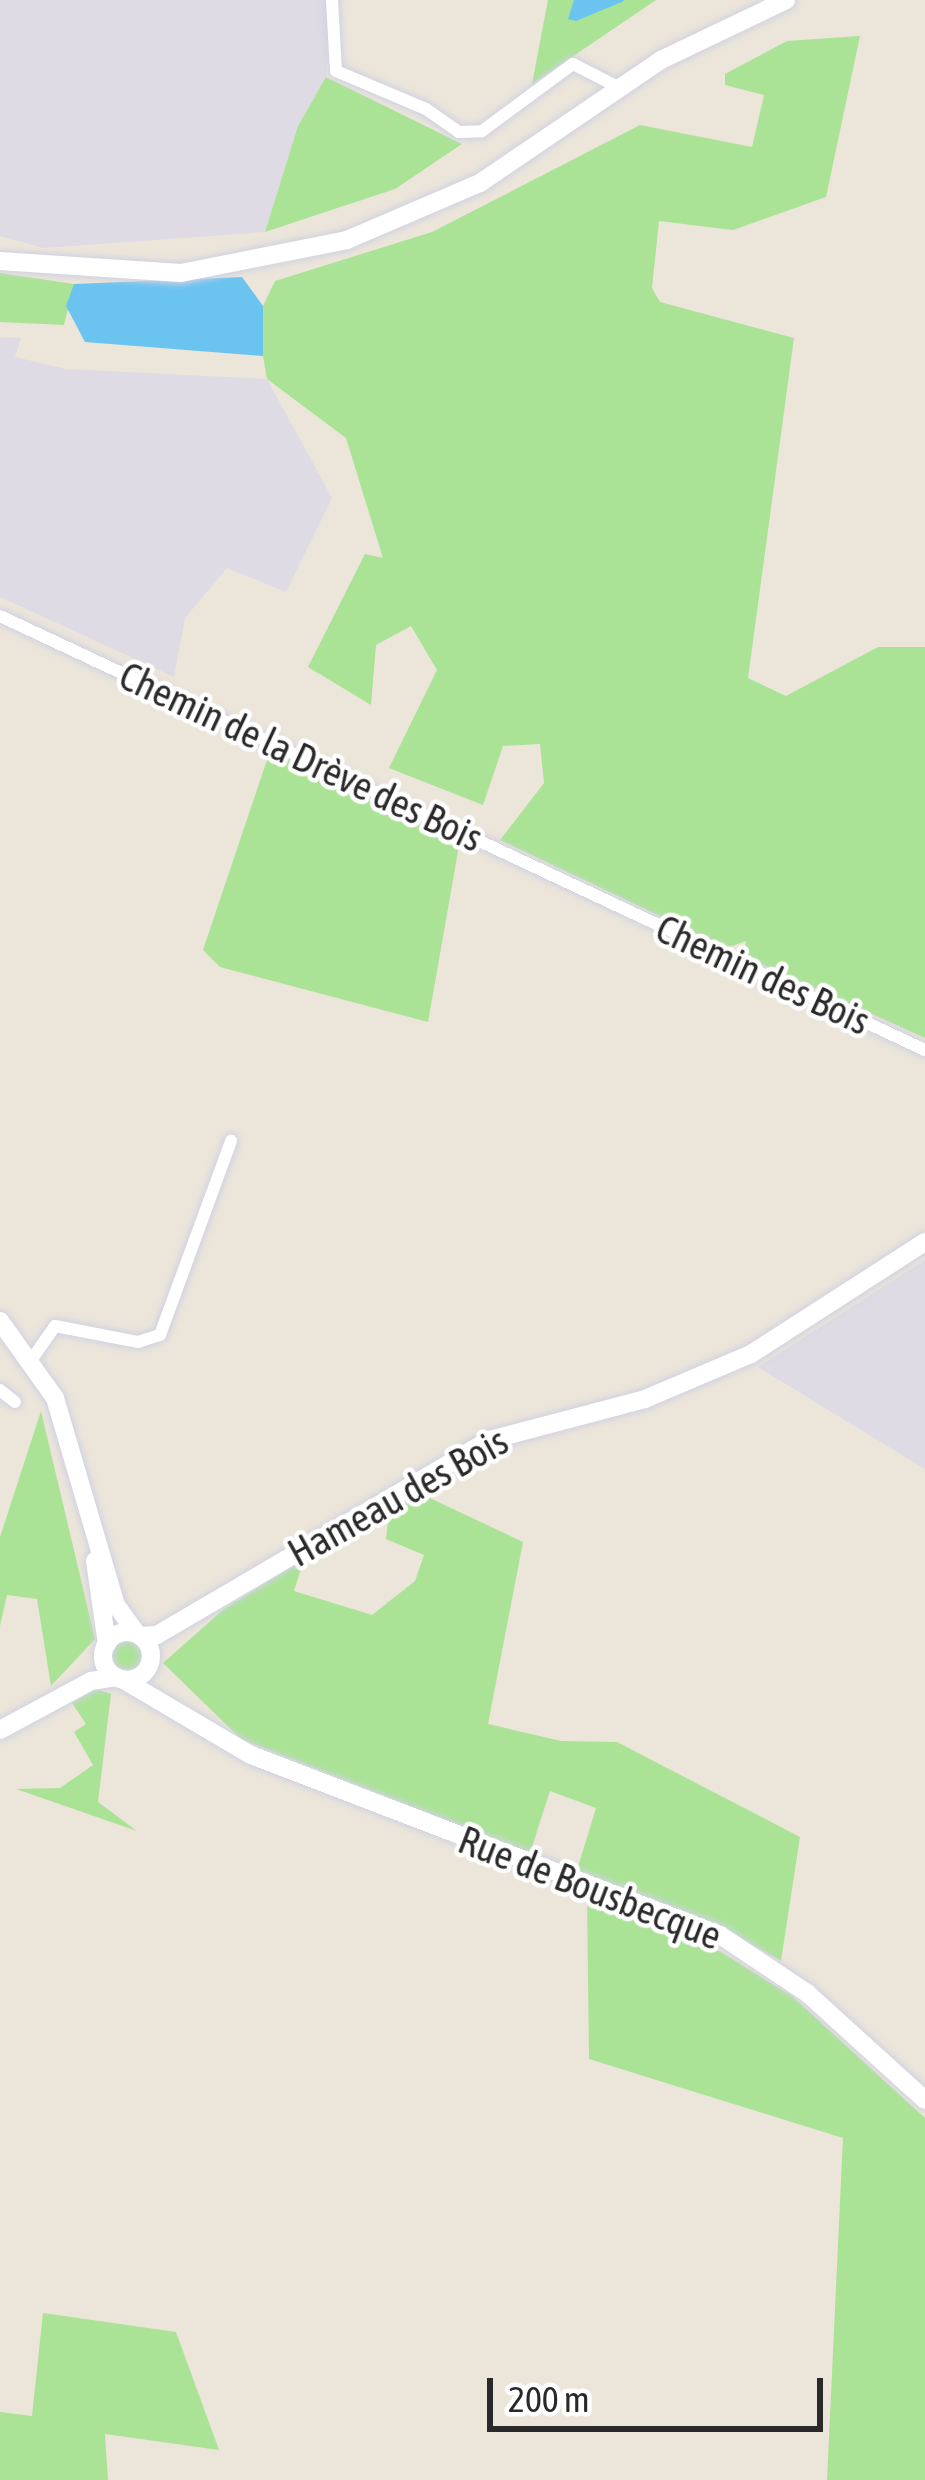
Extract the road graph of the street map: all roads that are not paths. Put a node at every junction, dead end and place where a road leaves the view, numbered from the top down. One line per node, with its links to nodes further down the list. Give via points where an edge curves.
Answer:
1 (332, 0): 4 (street, via 336,71 459,132 482,131 573,64)
2 (764, 0): 4 (street, via 700,26)
3 (787, 0): 4 (street)
4 (615, 84): 5 (street, via 414,213 314,250 215,269 112,274)
5 (0, 261)
6 (0, 616): 7 (street, Chemin de la Drève des Bois)
7 (602, 899): 8 (street, Chemin des Bois)
8 (925, 1051)
9 (232, 1141): 12 (street, via 160,1335 138,1342 55,1326)
10 (925, 1242): 16 (street, Hameau des Bois, via 730,1365 657,1395 483,1443)
11 (0, 1321): 12 (street)
12 (32, 1359): 15 (street, via 59,1407)
13 (0, 1390): 14 (street)
14 (15, 1402)
15 (86, 1503): 17 (street, via 116,1605); 18 (street)
16 (232, 1590): 17 (street, Hameau des Bois, via 157,1635); 19 (street, Hameau des Bois)
17 (138, 1634): 18 (street, Hameau des Bois); 19 (street)
18 (105, 1647): 20 (street); 21 (street)
19 (149, 1666): 20 (street, Hameau des Bois); 23 (street, Rue de Bousbecque, via 157,1685)
20 (120, 1678): 21 (street, via 91,1681); 23 (street, Rue de Bousbecque)
21 (23, 1716): 22 (street)
22 (0, 1730)
23 (217, 1737): 24 (street, Rue de Bousbecque, via 709,1930 807,1993)
24 (925, 2100)

